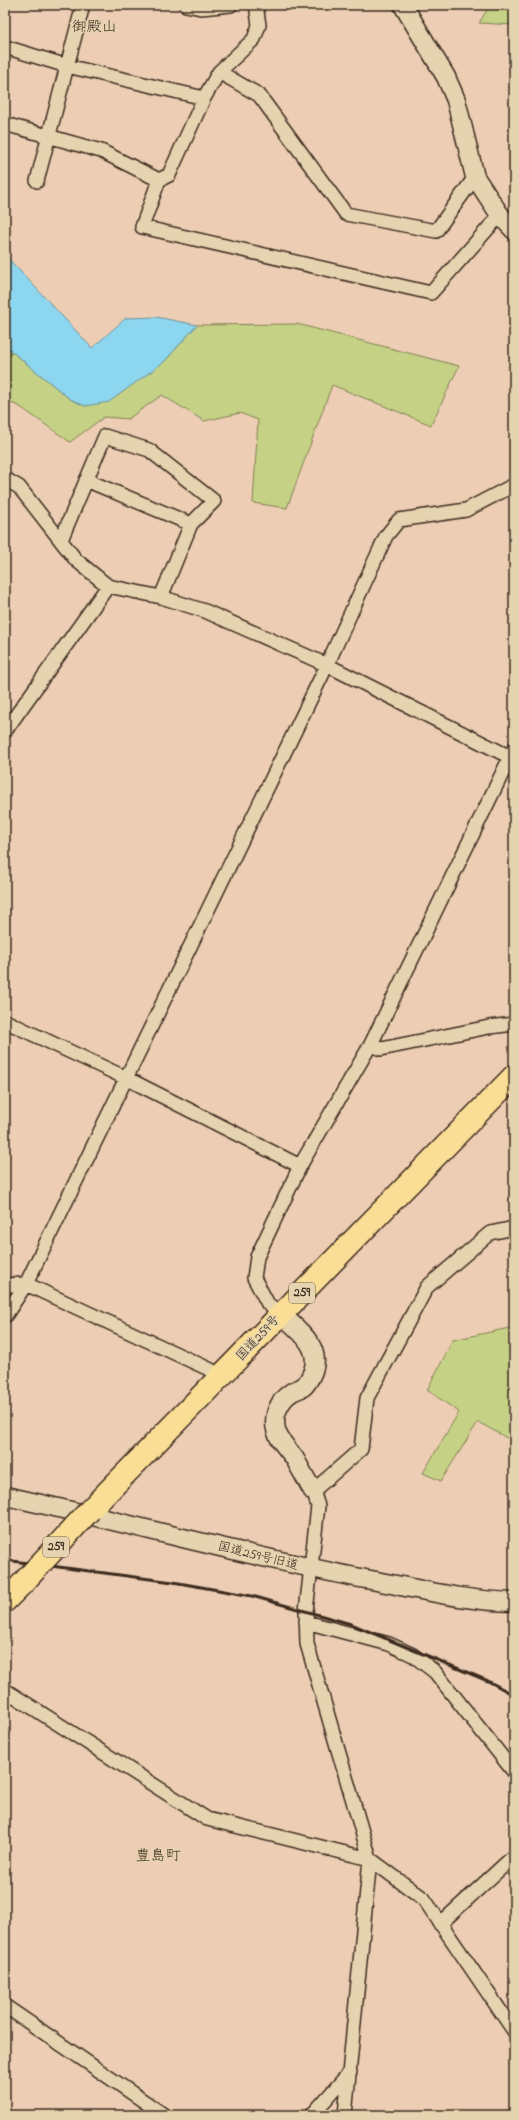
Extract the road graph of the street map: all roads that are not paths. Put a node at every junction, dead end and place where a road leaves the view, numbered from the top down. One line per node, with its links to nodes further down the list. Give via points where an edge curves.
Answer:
1 (83, 5): 7 (street)
2 (186, 5): 3 (street, via 201,8)
3 (231, 5)
4 (256, 5): 8 (street, via 259,25 254,38)
5 (403, 5): 12 (street, via 446,77 456,100)
6 (5, 47): 7 (street)
7 (67, 66): 9 (street); 11 (street)
8 (219, 72): 9 (street); 12 (street, via 259,95 346,214 436,231)
9 (204, 98): 13 (street, via 169,175)
10 (5, 124): 11 (street)
11 (49, 138): 13 (street, via 101,151); 14 (street)
12 (475, 177): 15 (street)
13 (159, 180): 15 (street, via 142,227 431,293)
14 (37, 181)
15 (500, 215): 16 (street)
16 (514, 230)
17 (5, 479): 21 (street, via 19,487)
18 (86, 480): 20 (street); 20 (street, via 105,436 149,450 214,501); 21 (street)
19 (514, 485): 24 (street, via 466,510 399,520 386,536)
20 (191, 524): 23 (street)
21 (61, 540): 22 (street, via 76,560)
22 (108, 586): 23 (street); 25 (street)
23 (162, 597): 24 (street, via 205,611)
24 (327, 665): 26 (street); 31 (street)
25 (5, 731)
26 (513, 755): 29 (street)
27 (5, 1021): 31 (street)
28 (514, 1024): 29 (street, via 381,1049)
29 (371, 1044): 32 (street)
30 (514, 1076): 36 (highway, 国道259号 / 259)
31 (126, 1078): 32 (street); 34 (street)
32 (300, 1166): 36 (street, via 256,1257 254,1278 268,1304)
33 (514, 1228): 39 (street, via 490,1233 427,1287 367,1398 361,1449)
34 (26, 1284): 35 (street); 37 (street); 38 (street, via 211,1370)
35 (5, 1285)
36 (281, 1314): 38 (highway, 国道259号 / 259); 39 (street, via 309,1340 314,1352 315,1365 311,1377 303,1387 292,1392 277,1409 276,1432)
37 (5, 1316)
38 (221, 1378): 42 (highway, 国道259号 / 259, bridge, via 90,1510)
39 (313, 1491): 41 (street, via 318,1506)
40 (5, 1496): 41 (street, 国道259号旧道)
41 (311, 1569): 43 (street, 国道259号旧道, via 469,1599); 44 (street)
42 (5, 1601)
43 (514, 1602)
44 (306, 1622): 46 (street, via 389,1644 435,1672); 48 (street, via 307,1644)
45 (5, 1690): 48 (street, via 207,1819)
46 (514, 1772)
47 (514, 1856): 49 (street)
48 (370, 1859): 49 (street, via 424,1899); 52 (street)
49 (440, 1924): 51 (street)
50 (5, 2006): 53 (street)
51 (513, 2028)
52 (350, 2072): 54 (street); 55 (street)
53 (164, 2115)
54 (312, 2115)
55 (345, 2115)

